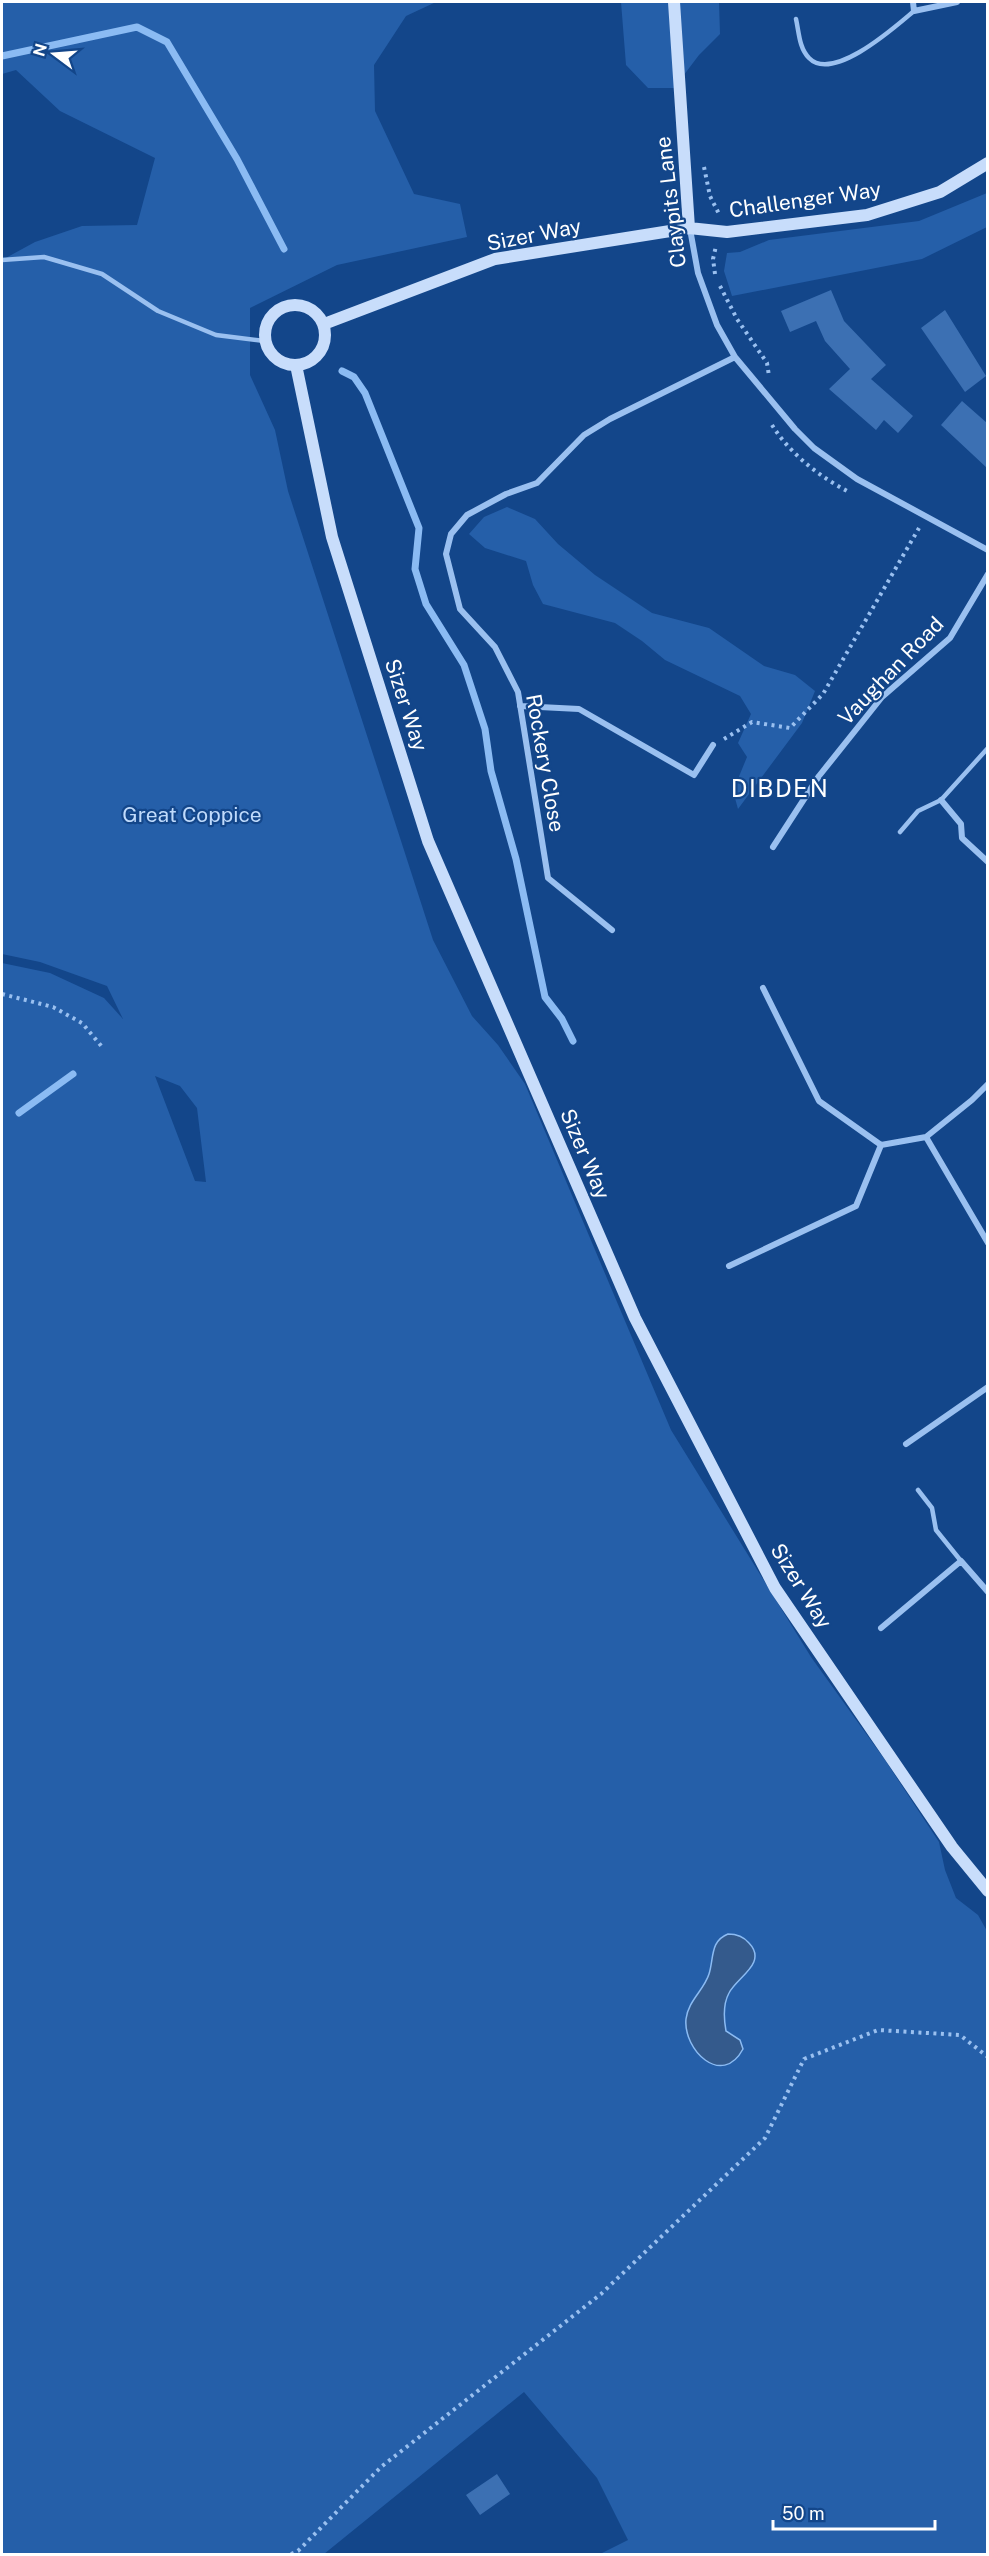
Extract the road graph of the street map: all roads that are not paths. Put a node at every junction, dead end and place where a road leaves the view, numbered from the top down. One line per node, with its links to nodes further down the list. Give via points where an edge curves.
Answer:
1 (674, 2): 7 (street, Claypits Lane)
2 (913, 2): 4 (street)
3 (957, 2): 4 (street)
4 (914, 11): 5 (lane, via 876,43 838,62 821,65 810,60 801,47)
5 (796, 19)
6 (987, 163): 7 (street, Challenger Way, via 940,192 867,215 727,232)
7 (689, 228): 9 (street, Sizer Way, via 495,259); 11 (street, Claypits Lane, via 698,273 717,325)
8 (2, 260): 10 (lane, via 44,257 102,274 158,311 216,335)
9 (324, 324): 10 (street, via 306,306 284,306 267,321); 12 (street, via 321,350 314,359)
10 (265, 341): 12 (street, via 280,362)
11 (735, 357): 13 (street, Claypits Lane, via 814,448 857,479); 15 (street, Rockery Close, via 584,435 537,483 506,494 467,516 451,534 446,554 460,609 495,647 518,692)
12 (296, 365): 35 (street, Sizer Way, via 332,537 428,841 635,1318 775,1588 952,1847)
13 (987, 550)
14 (987, 574): 20 (street, Vaughan Road, via 950,638 882,697 819,776)
15 (520, 706): 16 (street, via 579,709 694,775); 22 (street, Rockery Close, via 548,878)
16 (713, 745)
17 (987, 749): 18 (lane)
18 (941, 800): 19 (lane, via 918,811); 21 (street, via 961,824 962,838)
19 (900, 832)
20 (773, 847)
21 (987, 862)
22 (612, 930)
23 (763, 988): 26 (street, via 819,1101)
24 (987, 1084): 25 (street)
25 (926, 1137): 26 (street); 27 (street)
26 (881, 1144): 28 (street, via 856,1206)
27 (987, 1243)
28 (729, 1266)
29 (987, 1387): 30 (street)
30 (906, 1444)
31 (918, 1490): 32 (lane, via 932,1508 936,1530)
32 (961, 1561): 33 (street); 34 (street)
33 (987, 1592)
34 (881, 1628)
35 (987, 1891)

